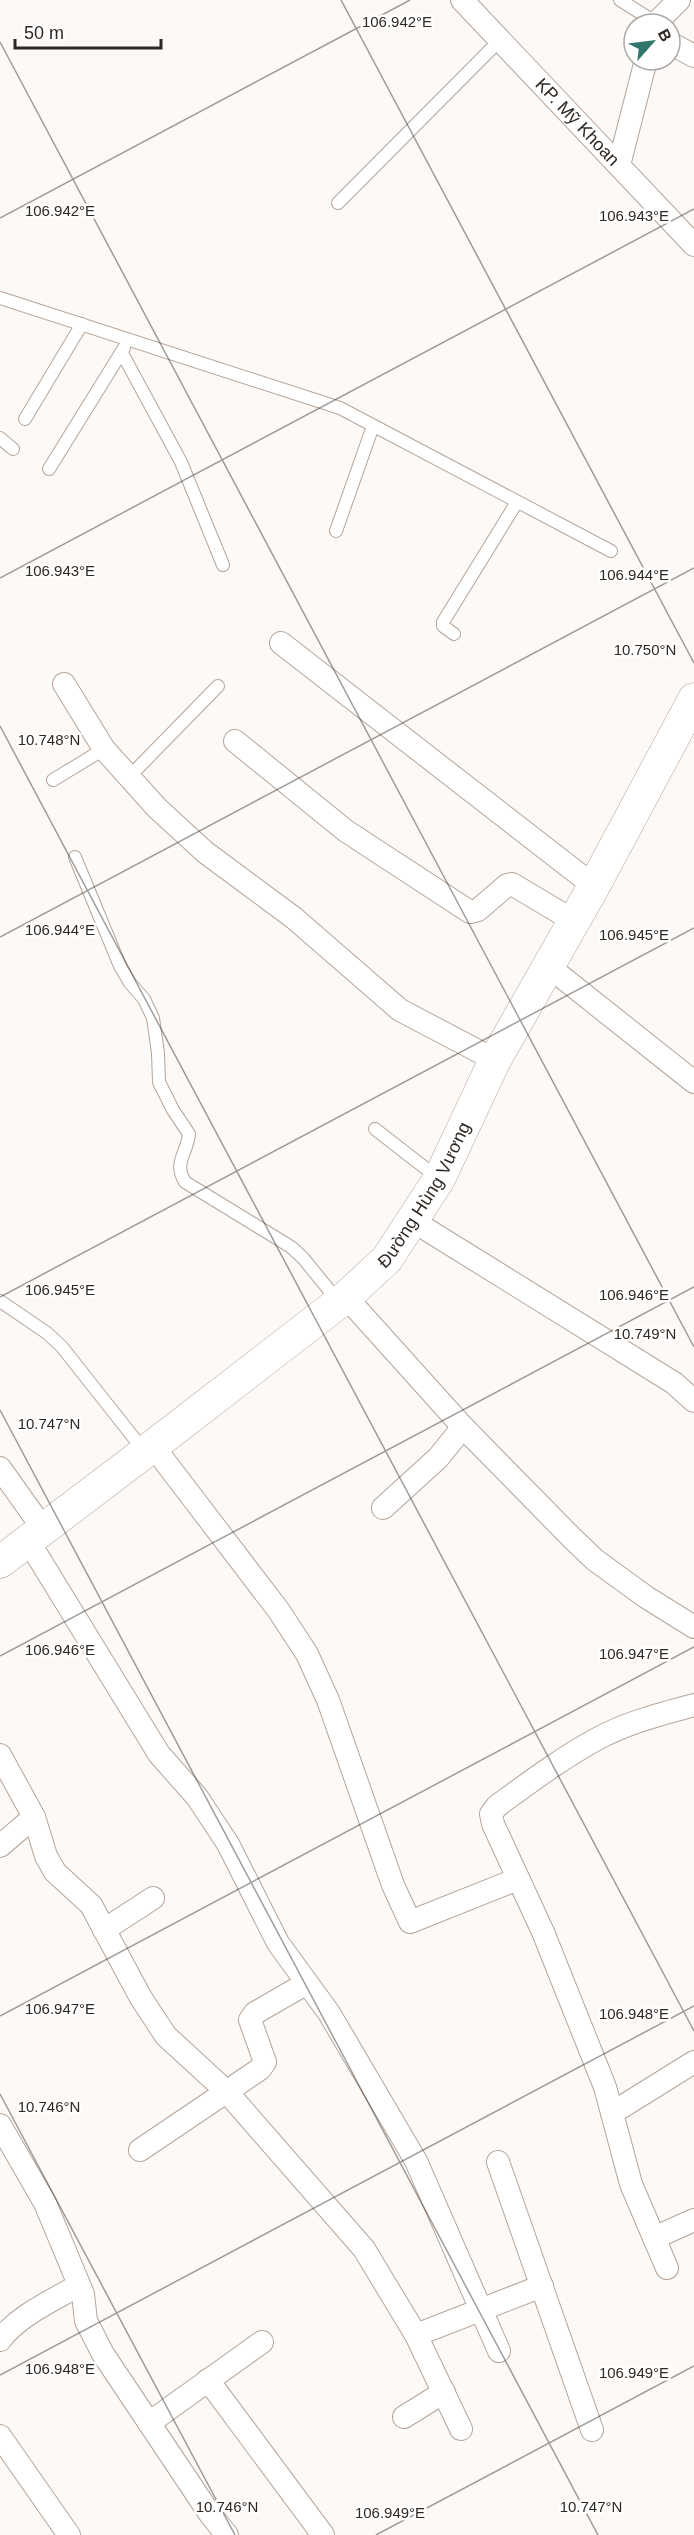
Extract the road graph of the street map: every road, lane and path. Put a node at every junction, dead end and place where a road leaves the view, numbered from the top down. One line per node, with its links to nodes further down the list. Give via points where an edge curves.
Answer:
1 (462, 0): 6 (street, KP. Mỹ Khoan)
2 (620, 0): 4 (lane)
3 (678, 0): 5 (street)
4 (638, 12)
5 (666, 12)
6 (500, 40): 8 (street, KP. Mỹ Khoan); 9 (lane)
7 (643, 72): 8 (street)
8 (619, 165): 10 (street, KP. Mỹ Khoan)
9 (338, 203)
10 (694, 245)
11 (0, 298): 12 (lane)
12 (82, 324): 13 (lane); 15 (lane)
13 (130, 340): 14 (lane); 16 (lane, via 339,408)
14 (122, 353): 19 (lane); 23 (lane, via 181,462)
15 (25, 420)
16 (373, 426): 20 (lane); 21 (lane)
17 (0, 438): 18 (lane)
18 (13, 449)
19 (49, 469)
20 (517, 502): 22 (lane); 24 (lane, via 443,622)
21 (336, 531)
22 (610, 551)
23 (223, 565)
24 (454, 634)
25 (281, 643): 34 (street)
26 (64, 684): 30 (street)
27 (218, 686): 31 (lane)
28 (694, 699): 34 (street, Đường Hùng Vương)
29 (235, 741): 35 (street, via 346,831 470,912 512,885)
30 (104, 749): 31 (street); 32 (lane)
31 (130, 776): 37 (street, via 157,808 205,852 294,918 400,1010)
32 (53, 780)
33 (75, 857): 42 (lane, via 120,966 153,1018 159,1082 189,1134 179,1173 185,1182 291,1247)
34 (594, 886): 35 (street, Đường Hùng Vương)
35 (574, 921): 36 (street, Đường Hùng Vương)
36 (548, 966): 37 (street, Đường Hùng Vương); 38 (street)
37 (495, 1060): 40 (street, Đường Hùng Vương)
38 (694, 1082)
39 (375, 1129): 40 (lane)
40 (439, 1179): 41 (street, Đường Hùng Vương)
41 (413, 1221): 42 (street, Đường Hùng Vương, via 387,1259); 44 (street, via 674,1383)
42 (342, 1299): 45 (street); 46 (street, Đường Hùng Vương)
43 (0, 1301): 46 (lane, via 62,1347)
44 (694, 1401)
45 (463, 1427): 48 (street, via 438,1458); 51 (street, via 595,1560)
46 (149, 1449): 49 (street, Đường Hùng Vương); 56 (street, via 279,1611 307,1654 328,1700 393,1886 410,1922)
47 (0, 1468): 49 (street)
48 (383, 1508)
49 (36, 1536): 50 (street, Đường Hùng Vương); 59 (street, via 159,1754 197,1797 228,1844 278,1943)
50 (0, 1562)
51 (694, 1627)
52 (694, 1705): 56 (street, via 638,1721 598,1738 497,1806 491,1814 493,1824)
53 (0, 1755): 54 (street)
54 (34, 1817): 55 (street); 58 (street, via 55,1872 91,1905)
55 (0, 1846)
56 (518, 1879): 62 (street, via 543,1932)
57 (153, 1898): 58 (street)
58 (104, 1930): 61 (street, via 166,2036)
59 (307, 1983): 61 (street, via 252,2016 250,2027 265,2062); 71 (street, via 329,2013 416,2161)
60 (694, 2062): 62 (street)
61 (227, 2091): 64 (street); 72 (street, via 364,2249)
62 (612, 2113): 67 (street, via 631,2184)
63 (0, 2125): 69 (street, via 45,2203)
64 (140, 2150)
65 (498, 2162): 70 (street)
66 (694, 2220): 67 (street)
67 (654, 2238): 68 (street)
68 (667, 2268)
69 (79, 2284): 73 (street, via 22,2318); 79 (street, via 86,2321)
70 (542, 2286): 71 (street); 81 (street)
71 (480, 2308): 72 (street); 75 (street)
72 (416, 2335): 77 (street)
73 (0, 2340)
74 (262, 2342): 76 (street)
75 (499, 2351)
76 (208, 2380): 79 (street); 85 (street)
77 (444, 2392): 78 (street); 80 (street)
78 (404, 2417)
79 (149, 2423): 84 (street)
80 (461, 2429)
81 (592, 2430)
82 (0, 2436): 83 (street)
83 (69, 2535)
84 (227, 2535)
85 (323, 2535)

